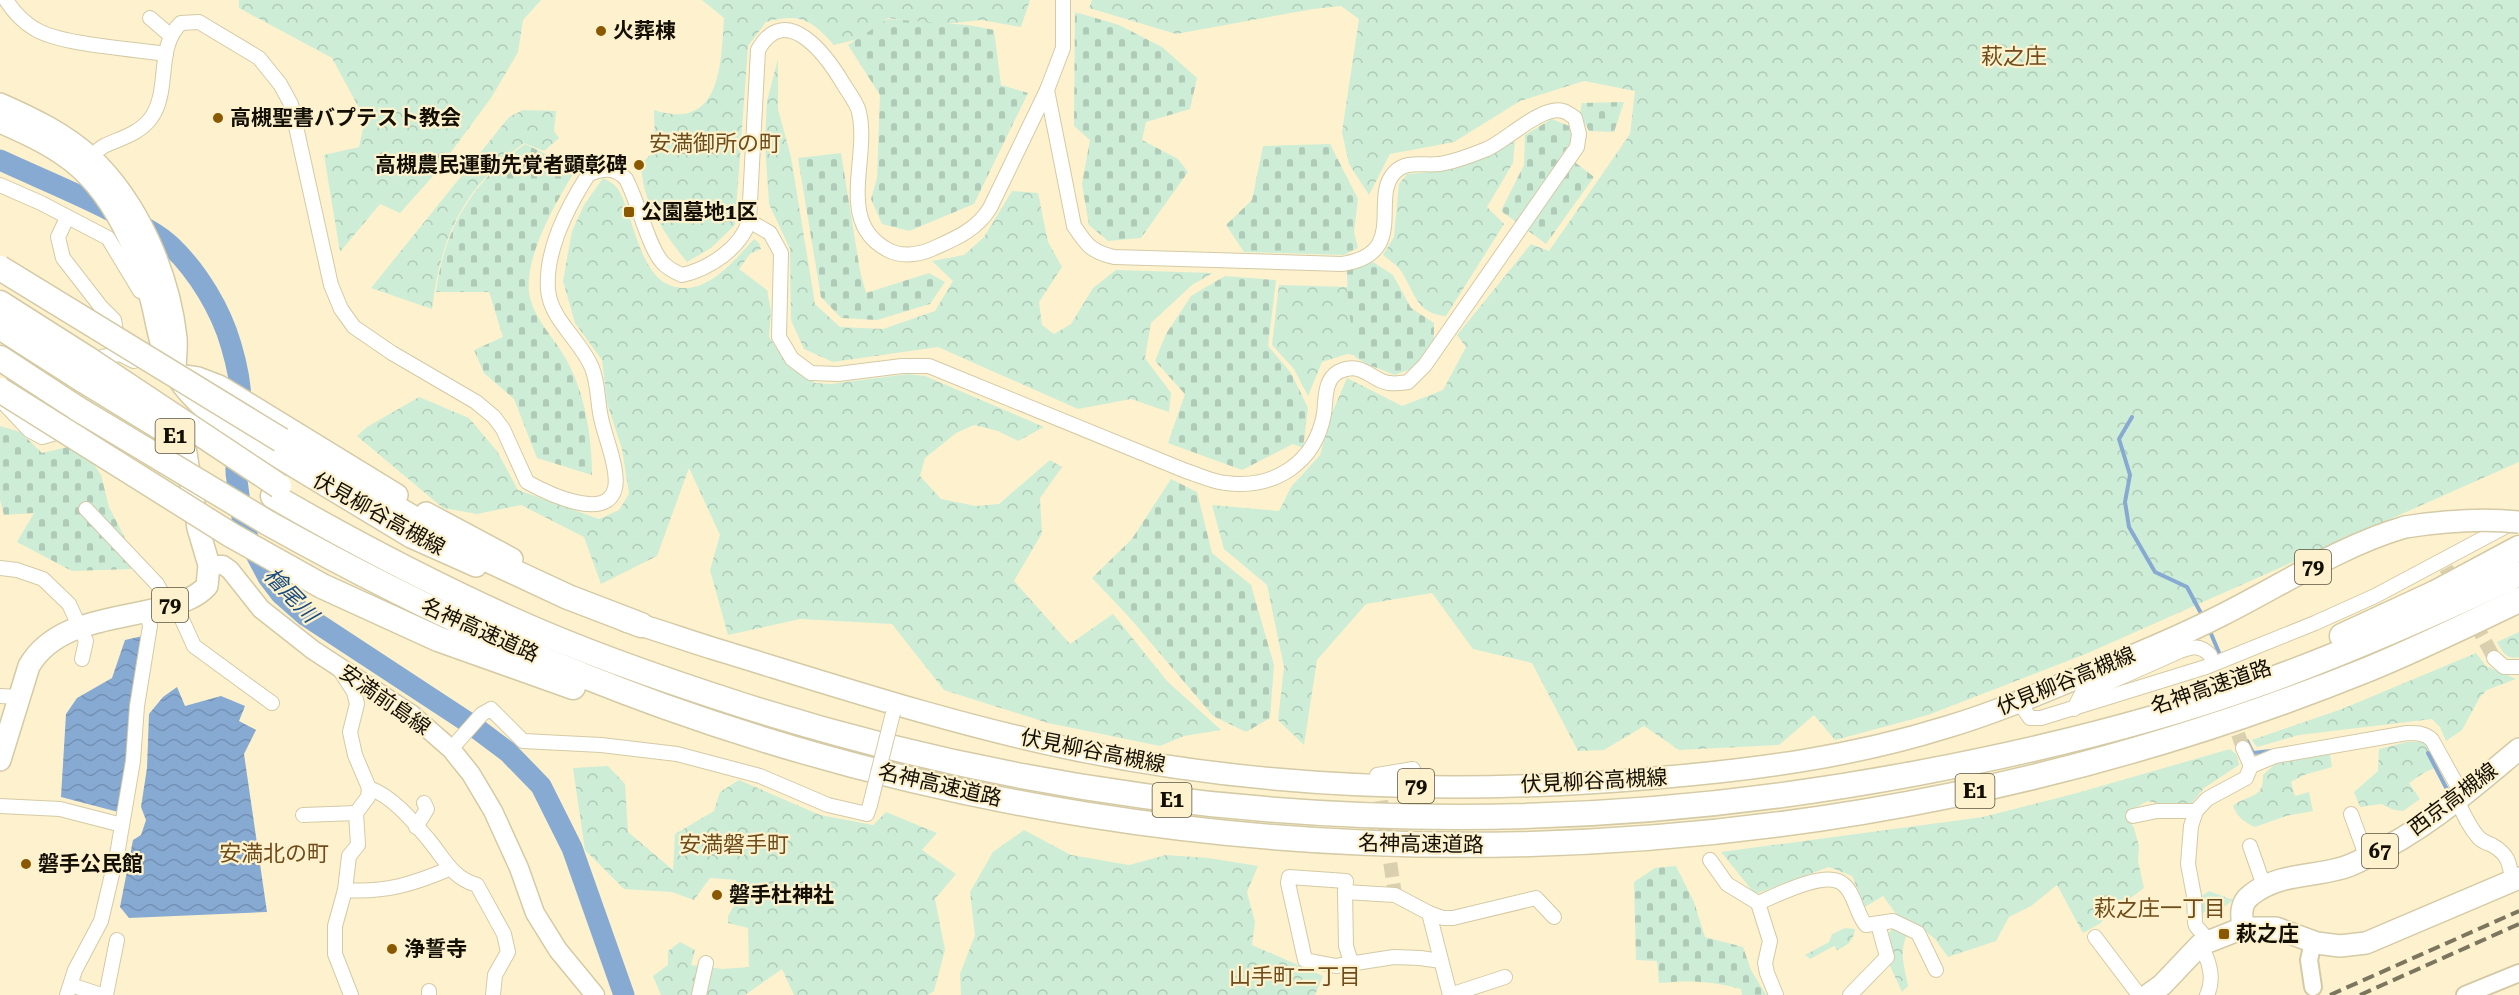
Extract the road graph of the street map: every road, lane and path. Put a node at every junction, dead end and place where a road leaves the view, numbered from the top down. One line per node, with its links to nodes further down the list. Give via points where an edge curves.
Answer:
1 (6, 0): 5 (street, via 12,10 36,29 63,39)
2 (1063, 0): 6 (street, via 1063,48)
3 (150, 18): 4 (street)
4 (171, 36): 5 (street); 14 (street, via 181,23 199,22 259,58 280,84 291,104 299,134 330,285 354,327 486,409 503,429 527,482 586,506 601,504 612,495 614,474 593,370 552,306 548,274 551,256 578,192 588,175 596,171 621,173 630,185 662,263 682,275 710,265 746,230)
5 (166, 54): 11 (street, via 161,92 151,117 134,133 102,147)
6 (1047, 90): 9 (street); 10 (street)
7 (0, 104): 11 (main road, 79, via 47,126)
8 (0, 122): 11 (main road, 79)
9 (1029, 130): 10 (street, via 1044,129); 14 (street, via 990,208 977,225 928,251 905,255 891,252 874,242 863,227 858,210 859,110 808,35 790,27 782,28 766,36 758,50)
10 (1057, 138): 14 (street, via 1074,225 1097,254 1342,264 1360,261 1380,244 1389,181 1406,165 1439,164 1490,148 1552,110 1575,118 1579,134 1577,147 1425,365 1408,382 1388,383 1350,368 1335,374 1326,388 1316,442 1297,465 1276,478 1249,484 1224,483 1186,471 928,366 811,373 792,359 779,337 780,253 770,233)
11 (88, 170): 16 (main road, 79, via 121,222 142,268); 16 (main road, 79, via 120,193 147,239)
12 (0, 185): 13 (street)
13 (67, 218): 16 (street, via 108,238 140,291); 19 (street, via 58,237 63,258 114,320)
14 (749, 221)
15 (0, 268): 26 (highway, bridge)
16 (156, 284): 22 (main road, 79, via 176,339)
17 (0, 303): 21 (highway)
18 (0, 327): 21 (highway, 名神高速道路 / E1)
19 (120, 354): 21 (street); 22 (street, via 156,373)
20 (0, 358): 69 (highway, 名神高速道路 / E1, bridge, via 78,409 344,565 426,607 667,708 843,762 1035,806 1219,833)
21 (89, 364): 56 (highway, 名神高速道路 / E1, bridge, via 354,542 516,622 695,690 900,750 1008,774 1241,808 1474,818 1689,807)
22 (175, 375): 26 (main road, via 194,401 219,421); 30 (main road, 79, via 198,528); 37 (main road, 伏見柳谷高槻線 / 79, via 219,386 429,515)
23 (0, 390): 69 (highway, bridge, via 231,535 322,586 438,639 589,693 841,771 1046,818 1220,842 1317,849)
24 (0, 399): 25 (street, via 29,430 42,437)
25 (53, 434)
26 (270, 443): 37 (highway, via 467,550 568,597)
27 (86, 509): 34 (street)
28 (2519, 521): 45 (main road, 伏見柳谷高槻線 / 79, bridge, via 2457,519 2381,534 2187,632); 48 (street, via 2444,565 2375,596 2206,667)
29 (2519, 548): 56 (highway, 名神高速道路 / E1, via 2435,593 2285,662 2056,737)
30 (209, 565): 34 (main road, 79, via 207,586 192,598); 42 (main road, 安満前島線, via 230,570 261,609)
31 (0, 568): 38 (street, via 43,579 69,604)
32 (2519, 574): 56 (highway, 名神高速道路 / E1, via 2397,630 2256,686 2069,742)
33 (2519, 600): 58 (highway, 名神高速道路 / E1, via 2382,664 2296,697 2122,753)
34 (172, 605): 35 (main road, 79); 46 (street, via 194,646)
35 (147, 611): 38 (main road, 79); 67 (street, via 150,626)
36 (2519, 613): 58 (highway, 名神高速道路 / E1, via 2376,676 2211,736 2064,776)
37 (641, 625): 47 (main road, 伏見柳谷高槻線 / 79)
38 (80, 627): 41 (street, via 86,641); 44 (main road, 79, via 58,636 36,654)
39 (2210, 655): 48 (street, via 2194,646 2180,651 2081,695)
40 (2494, 658): 43 (street, via 2504,667)
41 (81, 659)
42 (338, 667): 49 (main road, 安満前島線); 57 (street, via 354,692 357,704 350,732)
43 (2519, 667)
44 (9, 697): 52 (main road, 79)
45 (2019, 702): 47 (main road, 伏見柳谷高槻線 / 79, via 1892,744 1826,758 1627,781 1480,787 1344,784 1209,772 1071,749); 48 (street, via 2030,718)
46 (272, 703)
47 (894, 708): 49 (street, bridge, via 867,814 828,805 760,776 677,754 524,741 491,709)
48 (2074, 709)
49 (454, 745): 99 (main road, 安満前島線, via 493,811 535,913 558,950)
50 (2243, 748): 53 (street)
51 (2519, 749): 59 (main road, 西京高槻線 / 67)
52 (0, 760)
53 (2251, 766): 59 (street, via 2275,756 2419,733 2432,740); 62 (street, via 2246,778 2214,794)
54 (1413, 769): 55 (street)
55 (1377, 775)
56 (1885, 779)
57 (369, 788): 63 (street, via 368,797); 68 (street, via 380,792)
58 (1970, 792): 69 (highway, 名神高速道路 / E1, via 1841,816 1672,837 1493,846)
59 (2460, 798): 71 (main road, 西京高槻線 / 67); 74 (street, via 2467,820 2482,841 2507,857)
60 (424, 803): 68 (street, via 426,809)
61 (0, 806): 67 (street, via 60,809)
62 (2196, 811): 66 (street, via 2157,811); 86 (street, via 2188,864 2196,926)
63 (356, 813): 65 (street); 76 (street, via 358,845 348,855)
64 (2351, 814): 71 (street)
65 (303, 815)
66 (2133, 816)
67 (122, 825): 94 (street, via 101,921)
68 (416, 827): 73 (street)
69 (1401, 846)
70 (2250, 846): 75 (street)
71 (2367, 858): 75 (main road, 西京高槻線 / 67, via 2338,869)
72 (1710, 860): 78 (street, via 1727,884)
73 (449, 869): 76 (street, via 413,884 372,892); 98 (street, via 477,885 504,934 508,952 495,975)
74 (2515, 879): 85 (main road, via 2366,943 2340,946)
75 (2264, 886): 82 (main road, 西京高槻線 / 67, via 2244,904)
76 (345, 890): 97 (street, via 336,926 336,954)
77 (1346, 892): 79 (street, via 1395,895); 89 (street, via 1344,930); 89 (street, via 1346,881 1289,877 1305,960)
78 (1758, 903): 81 (street, via 1796,887 1832,879 1843,883 1866,925); 101 (street, via 1770,941 1765,963)
79 (1429, 913): 80 (street, via 1453,918 1536,898); 87 (street)
80 (1554, 917)
81 (1878, 924): 90 (street, via 1893,921 1918,933); 102 (street, via 1887,957)
82 (2243, 927): 85 (main road, via 2276,928); 86 (main road)
83 (2095, 937): 103 (street)
84 (117, 940): 96 (street)
85 (2313, 942): 93 (street, via 2309,960)
86 (2205, 943): 104 (main road); 105 (street, via 2210,968)
87 (1441, 962): 89 (street, via 1394,957); 92 (street, via 1450,995)
88 (706, 963): 100 (street)
89 (1352, 965)
90 (1936, 970)
91 (2519, 973): 106 (street)
92 (1505, 977)
93 (2313, 987)
94 (69, 990): 95 (street)
95 (101, 995)
96 (106, 995)
97 (351, 995)
98 (493, 995)
99 (595, 995)
100 (699, 995)
101 (1776, 995)
102 (1850, 995)
103 (2139, 995)
104 (2148, 995)
105 (2207, 995)
106 (2465, 995)

